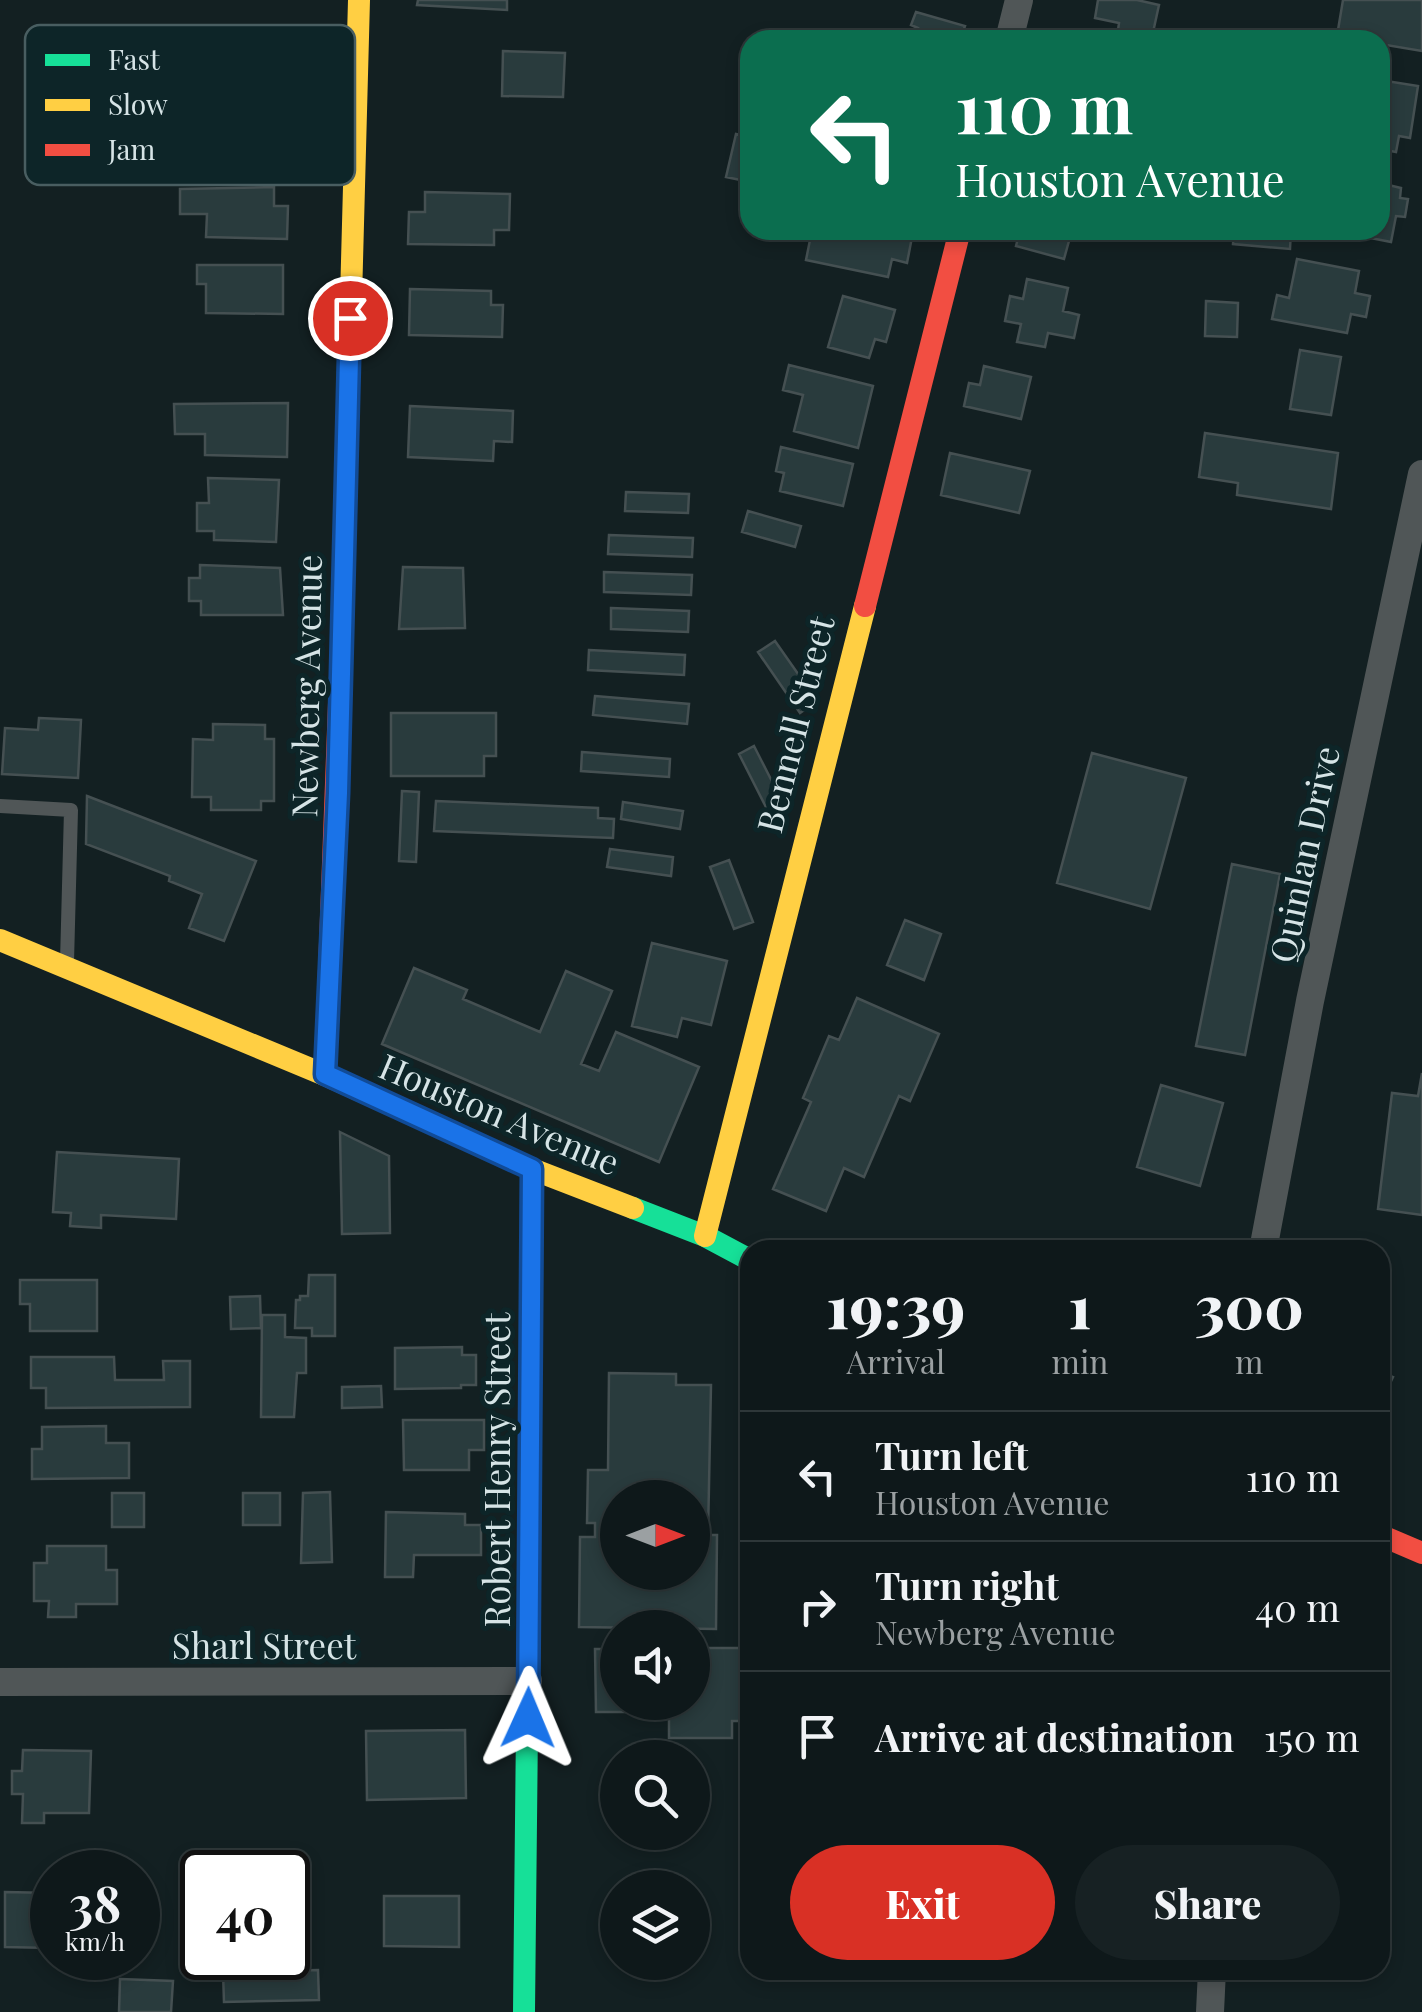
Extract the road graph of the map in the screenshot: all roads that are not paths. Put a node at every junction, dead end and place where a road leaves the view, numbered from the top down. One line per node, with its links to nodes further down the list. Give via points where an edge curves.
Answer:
1 (359, 0): 4 (street, Newberg Avenue)
2 (1020, 0): 3 (street)
3 (1012, 30)
4 (355, 151)
5 (354, 185): 11 (street, Newberg Avenue)
6 (957, 240): 13 (street, Bennell Street)
7 (1422, 474): 14 (street, Quinlan Drive)
8 (0, 806): 10 (lane, via 72,810)
9 (0, 940): 10 (street, Houston Avenue)
10 (66, 967): 11 (street, Houston Avenue)
11 (325, 1074): 12 (street, Houston Avenue)
12 (532, 1169): 13 (street, Houston Avenue); 18 (street, Robert Henry Street)
13 (705, 1236): 15 (street, Houston Avenue)
14 (1265, 1240)
15 (740, 1255)
16 (1390, 1539): 17 (street)
17 (1422, 1553)
18 (528, 1681): 19 (street, Sharl Street); 21 (street, Robert Henry Street)
19 (0, 1682)
20 (1212, 1980): 22 (street)
21 (524, 2012)
22 (1210, 2012)

